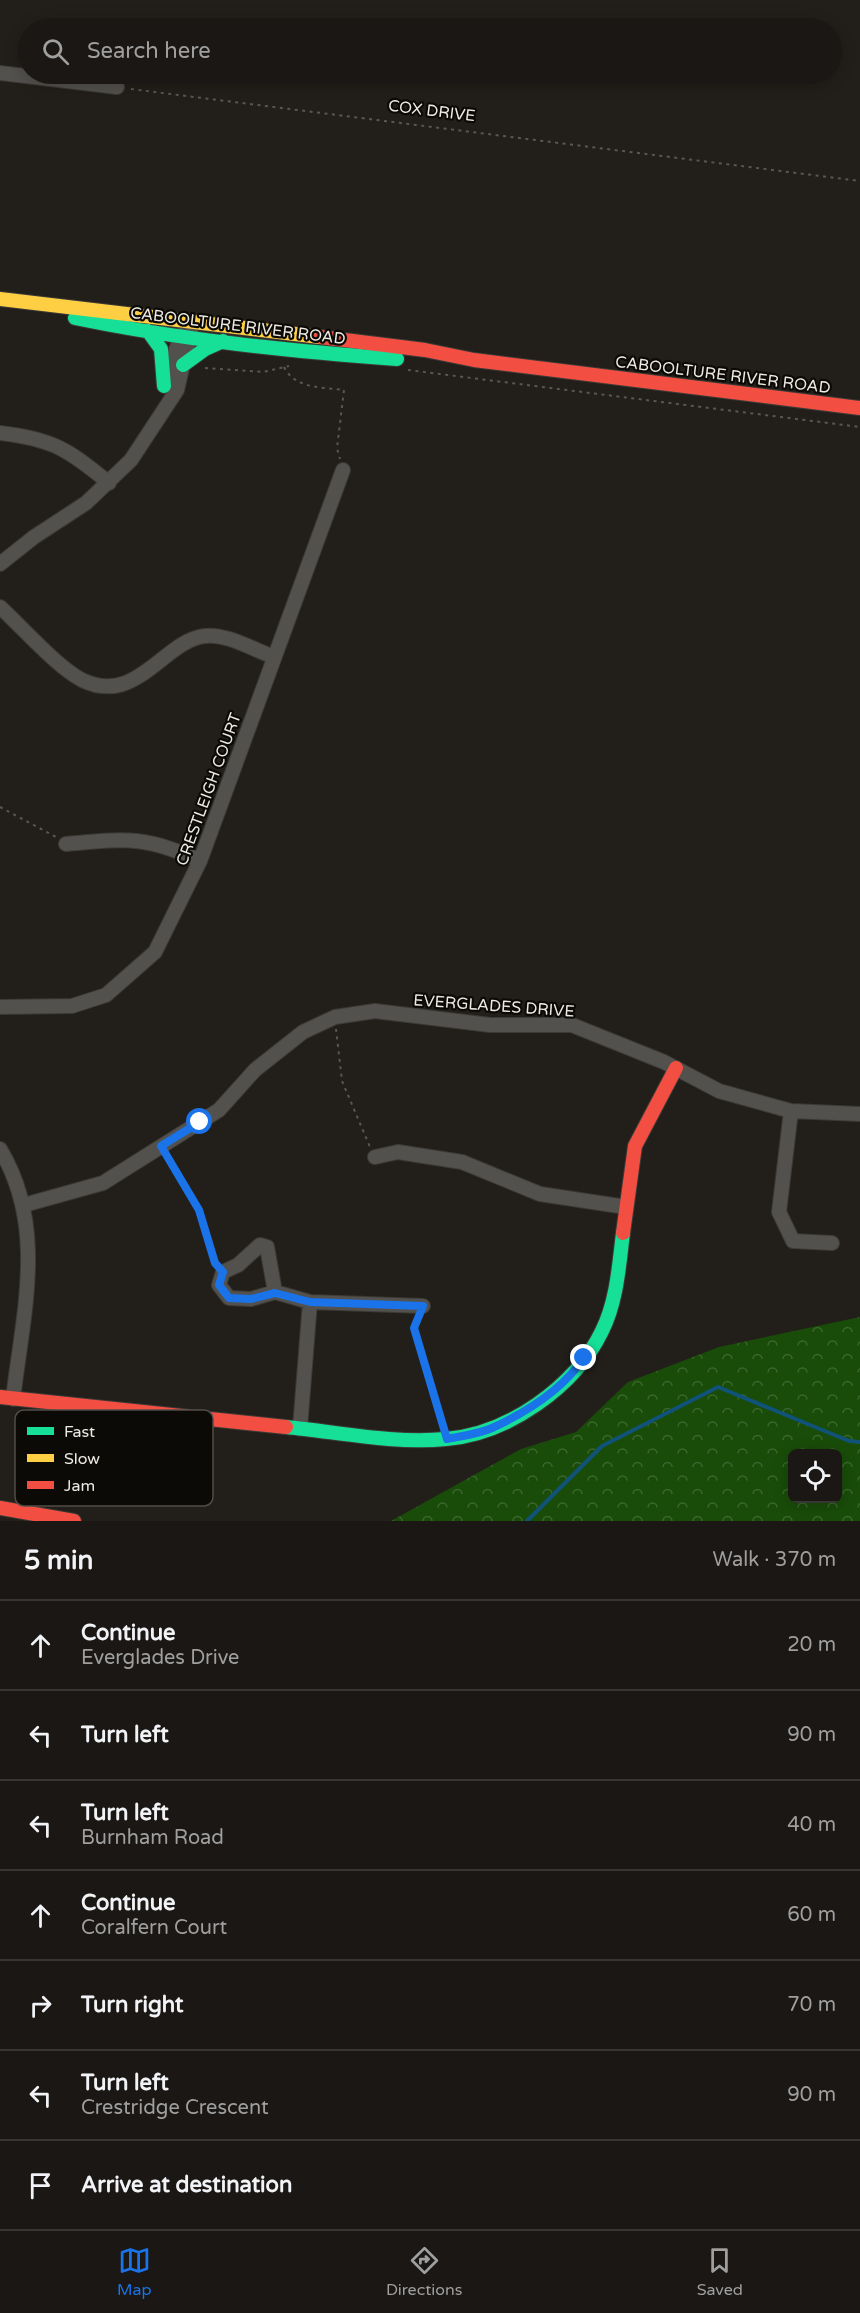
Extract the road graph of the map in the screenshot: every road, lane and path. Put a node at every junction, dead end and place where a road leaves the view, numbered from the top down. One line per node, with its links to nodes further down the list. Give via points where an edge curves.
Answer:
1 (0, 73): 2 (street)
2 (18, 75)
3 (92, 84): 4 (street)
4 (117, 87): 5 (path, COX DRIVE)
5 (860, 181)
6 (0, 299): 7 (main road, CABOOLTURE RIVER ROAD); 8 (main road, CABOOLTURE RIVER ROAD)
7 (188, 321): 9 (street); 11 (main road, CABOOLTURE RIVER ROAD, via 425,350)
8 (148, 332): 9 (main road, CABOOLTURE RIVER ROAD); 17 (main road, via 161,349)
9 (185, 336): 10 (main road, CABOOLTURE RIVER ROAD); 12 (street); 17 (street)
10 (223, 341): 11 (main road, CABOOLTURE RIVER ROAD, via 329,354 424,361); 12 (main road)
11 (474, 360): 18 (main road, CABOOLTURE RIVER ROAD)
12 (183, 365): 19 (street, via 177,390)
13 (291, 366): 15 (path)
14 (205, 368): 15 (path, via 263,372)
15 (284, 368): 22 (path, via 288,376 302,384 344,390 337,448)
16 (398, 369): 20 (path)
17 (164, 386): 19 (street)
18 (860, 408)
19 (159, 414): 23 (street, via 141,446)
20 (860, 427)
21 (0, 433): 23 (street, via 36,437 55,444)
22 (343, 470): 26 (street, CRESTLEIGH COURT)
23 (109, 483): 24 (street)
24 (0, 564)
25 (0, 607): 26 (street, via 69,671 98,685 133,680 202,636 230,641)
26 (274, 657): 29 (street, CRESTLEIGH COURT)
27 (0, 807): 28 (path)
28 (66, 844): 29 (street, via 132,839 167,846)
29 (200, 861): 30 (street, CRESTLEIGH COURT, via 155,952 106,995 72,1006)
30 (0, 1007)
31 (335, 1017): 32 (street, EVERGLADES DRIVE, via 375,1011 490,1024 572,1025); 35 (street, EVERGLADES DRIVE, via 303,1032 255,1070 219,1110); 37 (path, via 342,1081)
32 (676, 1068): 33 (street, EVERGLADES DRIVE, via 719,1090); 39 (main road, via 635,1146)
33 (790, 1111): 34 (street, EVERGLADES DRIVE); 40 (street, via 779,1212 794,1241)
34 (860, 1114)
35 (161, 1146): 38 (street, EVERGLADES DRIVE, via 103,1183); 41 (path, via 199,1210 215,1263)
36 (0, 1149): 38 (street, via 13,1170)
37 (375, 1157): 39 (street, via 398,1152 462,1162 540,1194)
38 (24, 1205): 45 (street, via 28,1260)
39 (626, 1207): 49 (main road, via 615,1292 602,1331 575,1371 546,1398 490,1429)
40 (832, 1243)
41 (223, 1272): 42 (street, via 219,1285 229,1298 251,1299); 42 (street, via 238,1265 260,1245 267,1247)
42 (275, 1293): 43 (street)
43 (310, 1302): 44 (street); 48 (street)
44 (423, 1306): 49 (path, via 414,1328)
45 (6, 1398): 46 (main road)
46 (124, 1410)
47 (213, 1419): 48 (main road)
48 (300, 1428): 49 (main road)
49 (447, 1439)
50 (0, 1508): 51 (main road)
51 (74, 1521)

